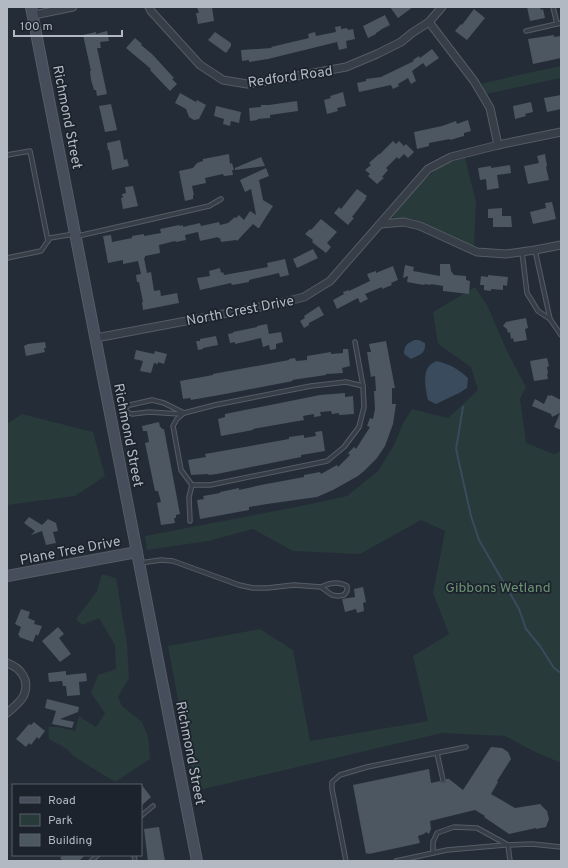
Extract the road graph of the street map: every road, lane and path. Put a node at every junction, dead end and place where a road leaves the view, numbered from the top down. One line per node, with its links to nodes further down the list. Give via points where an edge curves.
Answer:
1 (73, 7): 5 (street)
2 (149, 7): 6 (street, Redford Road, via 200,65 223,80 247,84 346,67 401,42)
3 (442, 7): 6 (street, Redford Road)
4 (553, 7): 7 (lane)
5 (33, 10): 14 (main road, Richmond Street)
6 (429, 22): 10 (street, via 474,81 490,108)
7 (559, 24): 8 (lane)
8 (526, 31)
9 (561, 132): 10 (street, North Crest Drive)
10 (498, 145): 13 (street, North Crest Drive, via 451,157 428,169)
11 (7, 155): 15 (lane, via 30,151)
12 (221, 199): 14 (lane, via 209,206)
13 (380, 224): 18 (street, via 404,222 420,226 477,252); 22 (street, North Crest Drive, via 330,281 304,297)
14 (76, 235): 15 (lane, via 50,238); 22 (main road, Richmond Street)
15 (48, 241): 19 (lane, via 41,251)
16 (561, 245): 17 (street)
17 (535, 250): 18 (street); 20 (lane)
18 (522, 252): 20 (lane, via 528,293 538,311)
19 (7, 258)
20 (550, 319): 21 (lane)
21 (561, 335)
22 (96, 338): 28 (main road, Richmond Street)
23 (354, 342): 24 (lane)
24 (363, 386): 25 (lane, via 346,382 311,386); 26 (lane, via 364,407 359,427 344,447 327,461 210,485)
25 (184, 413): 25 (lane, via 152,400 130,405 122,410 132,414); 26 (lane, via 173,426 181,470)
26 (192, 484): 27 (lane, via 189,497)
27 (190, 521)
28 (137, 552): 29 (main road, Richmond Street); 30 (main road, Plane Tree Drive)
29 (139, 563): 31 (lane, via 173,561 253,588 294,585); 42 (main road, Richmond Street)
30 (7, 576)
31 (321, 587): 31 (lane, via 338,596 344,595 347,591 347,586 342,583)
32 (7, 663): 33 (street, via 23,674 26,685 24,696)
33 (7, 713)
34 (466, 747): 35 (lane)
35 (437, 753): 36 (lane); 43 (lane, via 367,767 340,775 332,782)
36 (443, 780)
37 (153, 806): 38 (lane)
38 (142, 815)
39 (508, 845): 40 (lane); 41 (lane); 41 (lane, via 478,828 454,826 438,833 433,842); 45 (lane)
40 (561, 847)
41 (433, 853): 44 (lane)
42 (197, 861)
43 (346, 861)
44 (396, 861)
45 (510, 861)

